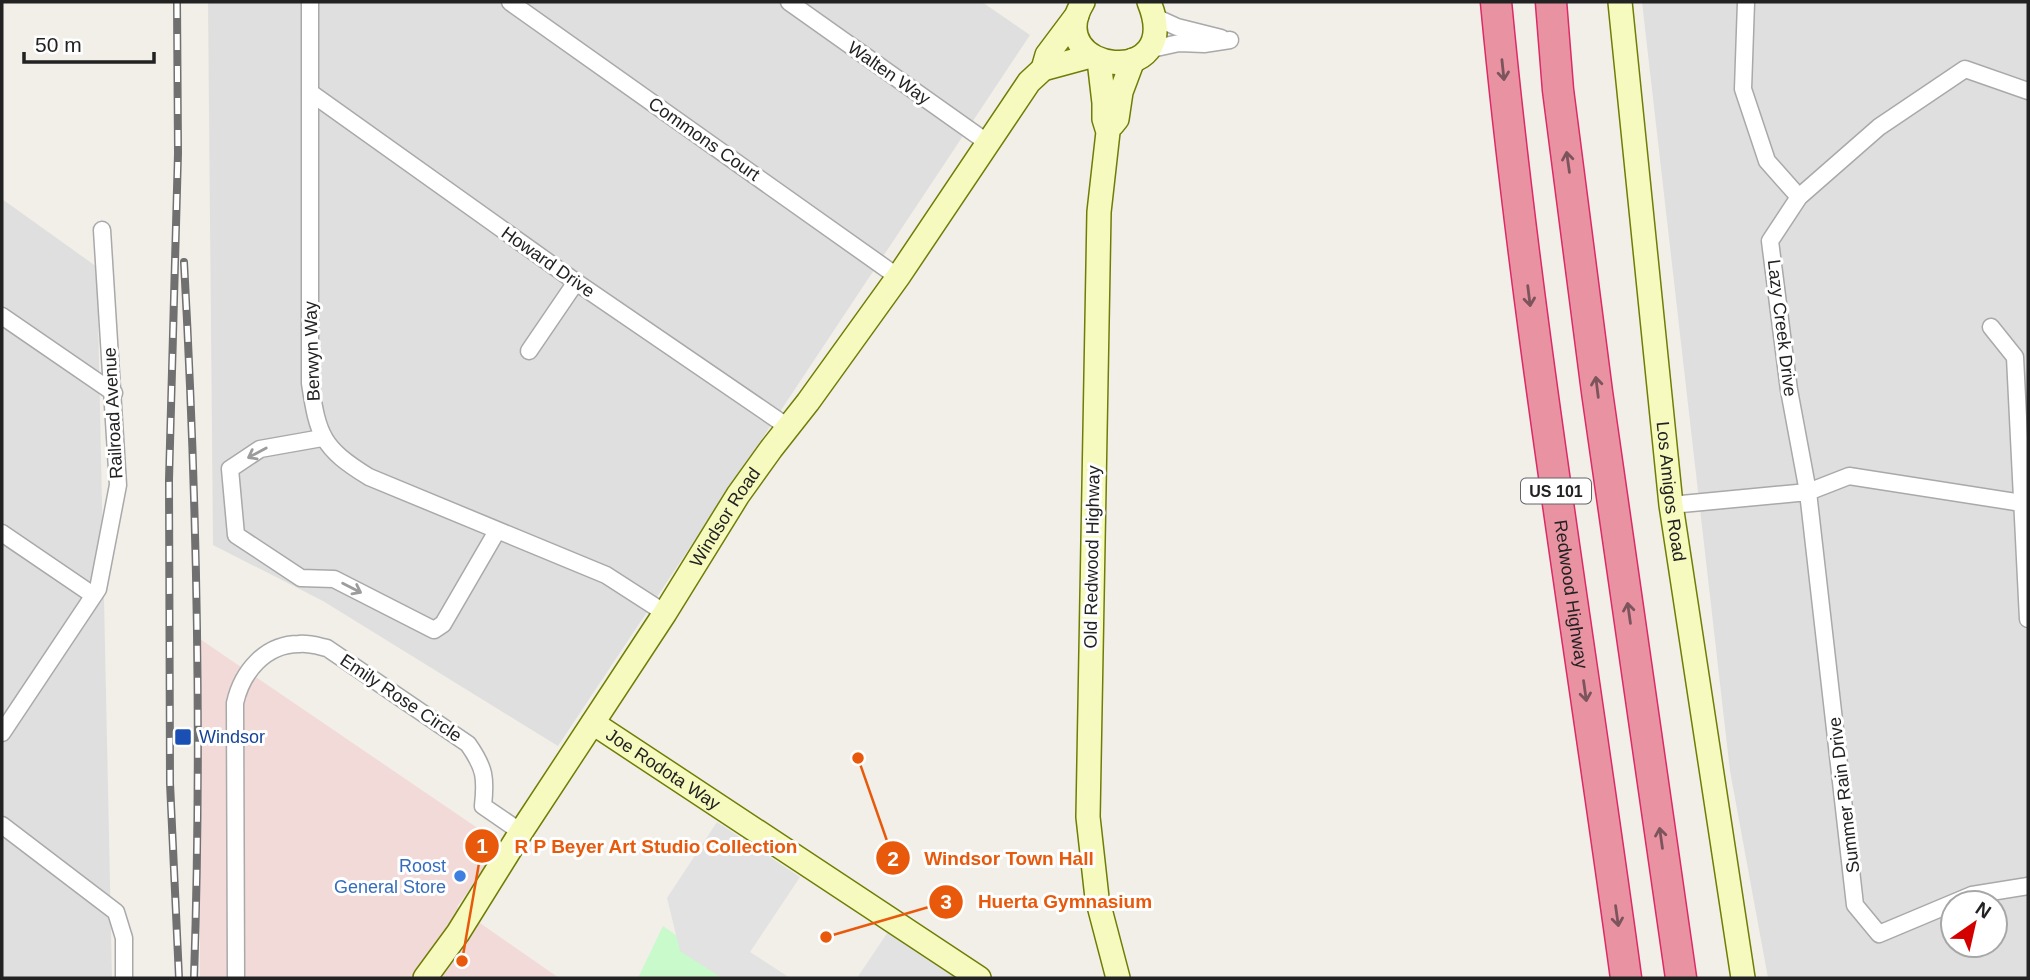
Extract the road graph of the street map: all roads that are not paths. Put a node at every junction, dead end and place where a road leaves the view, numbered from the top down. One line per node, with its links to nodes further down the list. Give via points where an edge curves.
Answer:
1 (310, 2): 14 (street, Berwyn Way)
2 (510, 2): 19 (street, Commons Court)
3 (789, 2): 16 (street, Walten Way)
4 (1496, 2): 45 (highway, Redwood Highway / US 101, one-way to 45, via 1540,379)
5 (1551, 2): 46 (highway, US 101, one-way to 5, via 1597,392)
6 (1620, 2): 29 (main road, Los Amigos Road)
7 (1746, 2): 17 (street, via 1743,89 1767,161)
8 (1080, 8): 11 (main road, Old Redwood Highway, via 1078,37); 12 (main road, Windsor Road, via 1046,55)
9 (1152, 9): 10 (main road, Old Redwood Highway, via 1153,39); 10 (street, via 1177,27 1230,40 1179,43)
10 (1140, 55): 11 (main road, via 1110,64); 15 (main road, Old Redwood Highway, via 1123,83 1117,119)
11 (1095, 58): 12 (main road); 15 (main road, Old Redwood Highway)
12 (1043, 69): 16 (main road, Windsor Road, via 1029,82)
13 (2028, 91): 17 (street, Lazy Creek Drive, via 1965,69 1880,127)
14 (311, 93): 20 (street, Howard Drive); 26 (street, Berwyn Way, via 310,383)
15 (1108, 132): 44 (main road, Old Redwood Highway, via 1099,212 1088,817 1097,898)
16 (988, 144): 19 (main road, Windsor Road)
17 (1799, 197): 27 (street, Lazy Creek Drive, via 1770,241 1789,390)
18 (102, 230): 24 (street, Railroad Avenue)
19 (898, 277): 25 (main road, Windsor Road)
20 (576, 282): 23 (street); 25 (street, Howard Drive)
21 (2, 316): 24 (street)
22 (1991, 327): 28 (street, via 2015,358)
23 (529, 351)
24 (114, 393): 32 (street, Railroad Avenue, via 118,485 99,589)
25 (788, 427): 33 (main road, Windsor Road, via 738,495)
26 (322, 438): 30 (street, Berwyn Way, via 344,462 369,477); 30 (street, one-way to 30, via 260,449 230,470 236,535 301,578 334,579 434,630 443,624)
27 (1808, 492): 28 (street, via 1849,476); 29 (street); 39 (street, Summer Rain Drive, via 1855,905 1879,934 1972,895)
28 (2026, 503): 34 (street)
29 (1671, 505): 47 (main road, Los Amigos Road)
30 (497, 531): 33 (street, Berwyn Way, via 606,575)
31 (2, 533): 32 (street)
32 (93, 595): 36 (street, Railroad Avenue)
33 (665, 613): 35 (main road, Windsor Road)
34 (2028, 619)
35 (593, 723): 38 (main road, Windsor Road); 43 (main road, Joe Rodota Way)
36 (2, 733)
37 (2, 825): 40 (street, via 116,912 124,938)
38 (521, 832): 41 (street, Emily Rose Circle, via 483,806 486,780 468,744 327,648 278,647 247,672 235,703); 42 (main road, Windsor Road)
39 (2028, 887)
40 (124, 978)
41 (236, 978)
42 (425, 978)
43 (979, 978)
44 (1118, 978)
45 (1626, 978)
46 (1681, 978)
47 (1743, 978)

